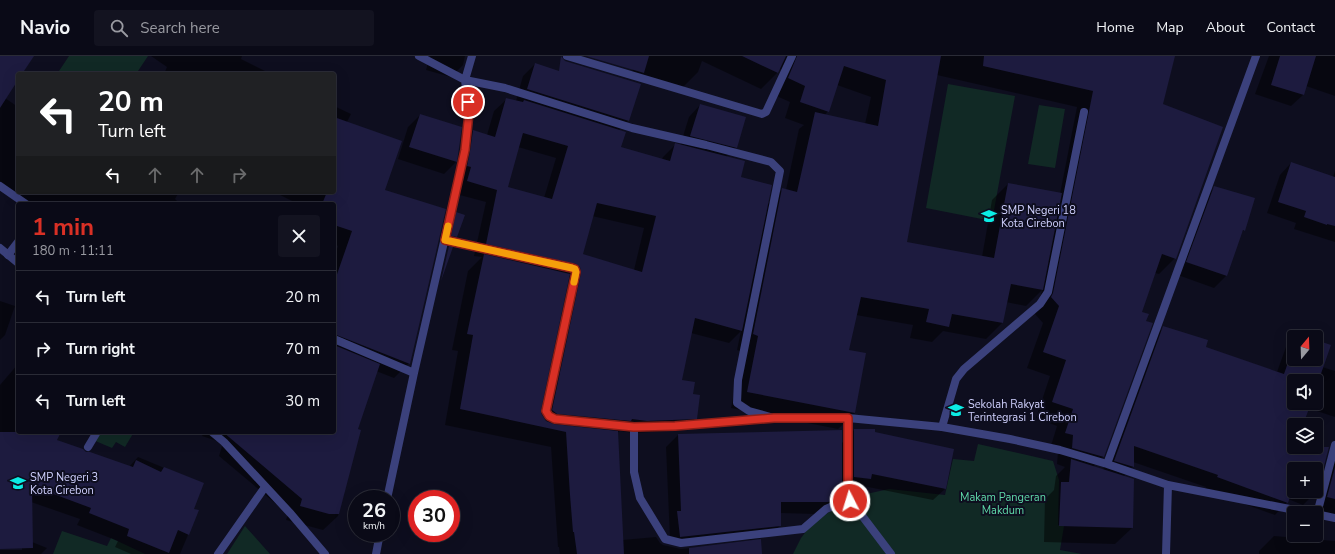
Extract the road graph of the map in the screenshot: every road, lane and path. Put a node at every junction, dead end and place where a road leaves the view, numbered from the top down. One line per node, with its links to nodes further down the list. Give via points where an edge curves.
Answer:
1 (419, 56): 6 (street)
2 (472, 56): 6 (street)
3 (567, 56): 4 (street, via 762,114 766,112)
4 (792, 56)
5 (1256, 56): 25 (street)
6 (465, 80): 10 (street, via 469,113 465,150); 17 (street, via 505,88 632,128 764,160 777,167 780,171 738,380 737,403 749,411)
7 (1084, 112): 20 (street, via 1048,292 1040,304 964,369 956,379)
8 (0, 186): 9 (street)
9 (23, 202)
10 (445, 240): 16 (street); 19 (street, via 575,269 546,411 555,419)
11 (16, 244): 13 (street)
12 (0, 248): 13 (street)
13 (8, 254): 14 (street)
14 (16, 261)
15 (336, 339): 16 (street)
16 (414, 373): 28 (street)
17 (774, 418): 18 (street); 19 (street)
18 (848, 418): 20 (street); 29 (street, via 848,491)
19 (634, 427): 29 (street, via 634,472 640,498 665,539 681,543 803,529 826,509 833,506)
20 (942, 427): 25 (street, via 1060,450)
21 (95, 434): 24 (street)
22 (214, 434): 27 (street)
23 (1335, 445): 30 (street)
24 (88, 447)
25 (1107, 464): 26 (street)
26 (1168, 485): 31 (street); 39 (street)
27 (265, 487): 35 (street); 36 (street)
28 (389, 490)
29 (854, 506): 38 (street)
30 (1316, 506)
31 (1287, 509)
32 (1323, 516): 33 (street)
33 (1335, 518)
34 (378, 542): 37 (street)
35 (218, 554)
36 (325, 554)
37 (376, 554)
38 (891, 554)
39 (1166, 554)

